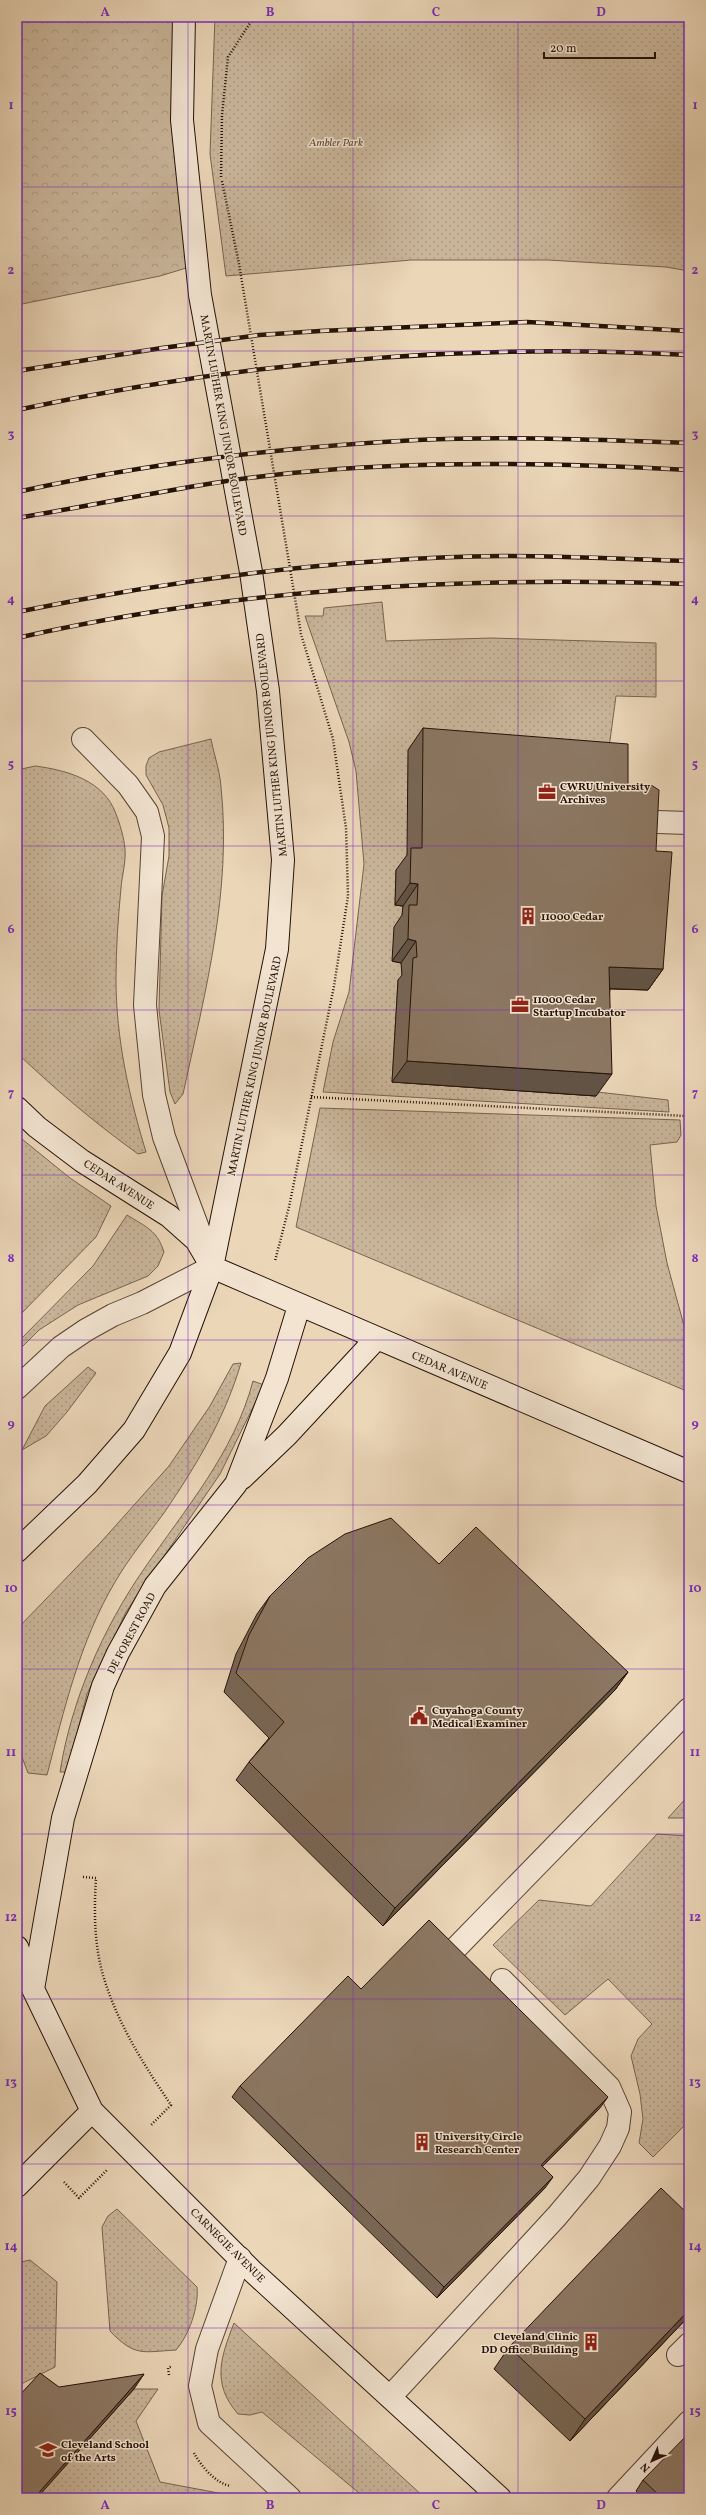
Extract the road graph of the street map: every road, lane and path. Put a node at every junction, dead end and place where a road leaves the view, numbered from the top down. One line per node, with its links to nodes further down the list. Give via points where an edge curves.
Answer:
1 (184, 17): 12 (main road, MARTIN LUTHER KING JUNIOR BOULEVARD, via 182,120 190,219 200,295 251,572 268,691 283,860 277,949)
2 (254, 17): 3 (path)
3 (228, 57)
4 (83, 739): 12 (main road, via 128,784 147,812 153,836 145,1005 154,1095 164,1136)
5 (657, 822): 6 (main road)
6 (689, 823)
7 (311, 1096): 9 (path)
8 (17, 1108): 12 (main road, CEDAR AVENUE, via 37,1127 82,1161 169,1216 196,1240)
9 (686, 1116)
10 (289, 1207): 11 (path)
11 (283, 1229)
12 (212, 1268): 13 (main road, CEDAR AVENUE); 15 (main road, via 142,1303 113,1314 86,1330 61,1347); 18 (main road, MARTIN LUTHER KING JUNIOR BOULEVARD, via 180,1353 134,1430 88,1484)
13 (299, 1306): 14 (main road, CEDAR AVENUE); 17 (main road, DE FOREST ROAD, via 277,1378)
14 (377, 1338): 16 (main road, CEDAR AVENUE); 17 (main road, via 287,1435)
15 (17, 1388)
16 (689, 1472)
17 (236, 1484): 24 (main road, DE FOREST ROAD, via 155,1586 103,1686 59,1832)
18 (17, 1551)
19 (689, 1709): 22 (main road)
20 (80, 1877): 26 (path, via 96,1878 94,1910 103,1975 128,2035 171,2105)
21 (17, 1947): 24 (main road, CARNEGIE AVENUE)
22 (455, 1949)
23 (502, 1980): 31 (main road, via 609,2087 620,2112 618,2128 610,2146 589,2178 557,2216)
24 (33, 1989): 25 (main road, CARNEGIE AVENUE)
25 (92, 2111): 28 (main road); 30 (main road, CARNEGIE AVENUE)
26 (162, 2115)
27 (92, 2185): 29 (path, via 80,2198)
28 (17, 2186)
29 (69, 2187)
30 (240, 2258): 31 (main road, CARNEGIE AVENUE); 33 (main road, via 207,2349 200,2386 209,2423)
31 (390, 2397): 34 (main road, CARNEGIE AVENUE)
32 (689, 2422): 35 (main road)
33 (290, 2498)
34 (500, 2498)
35 (618, 2498)

